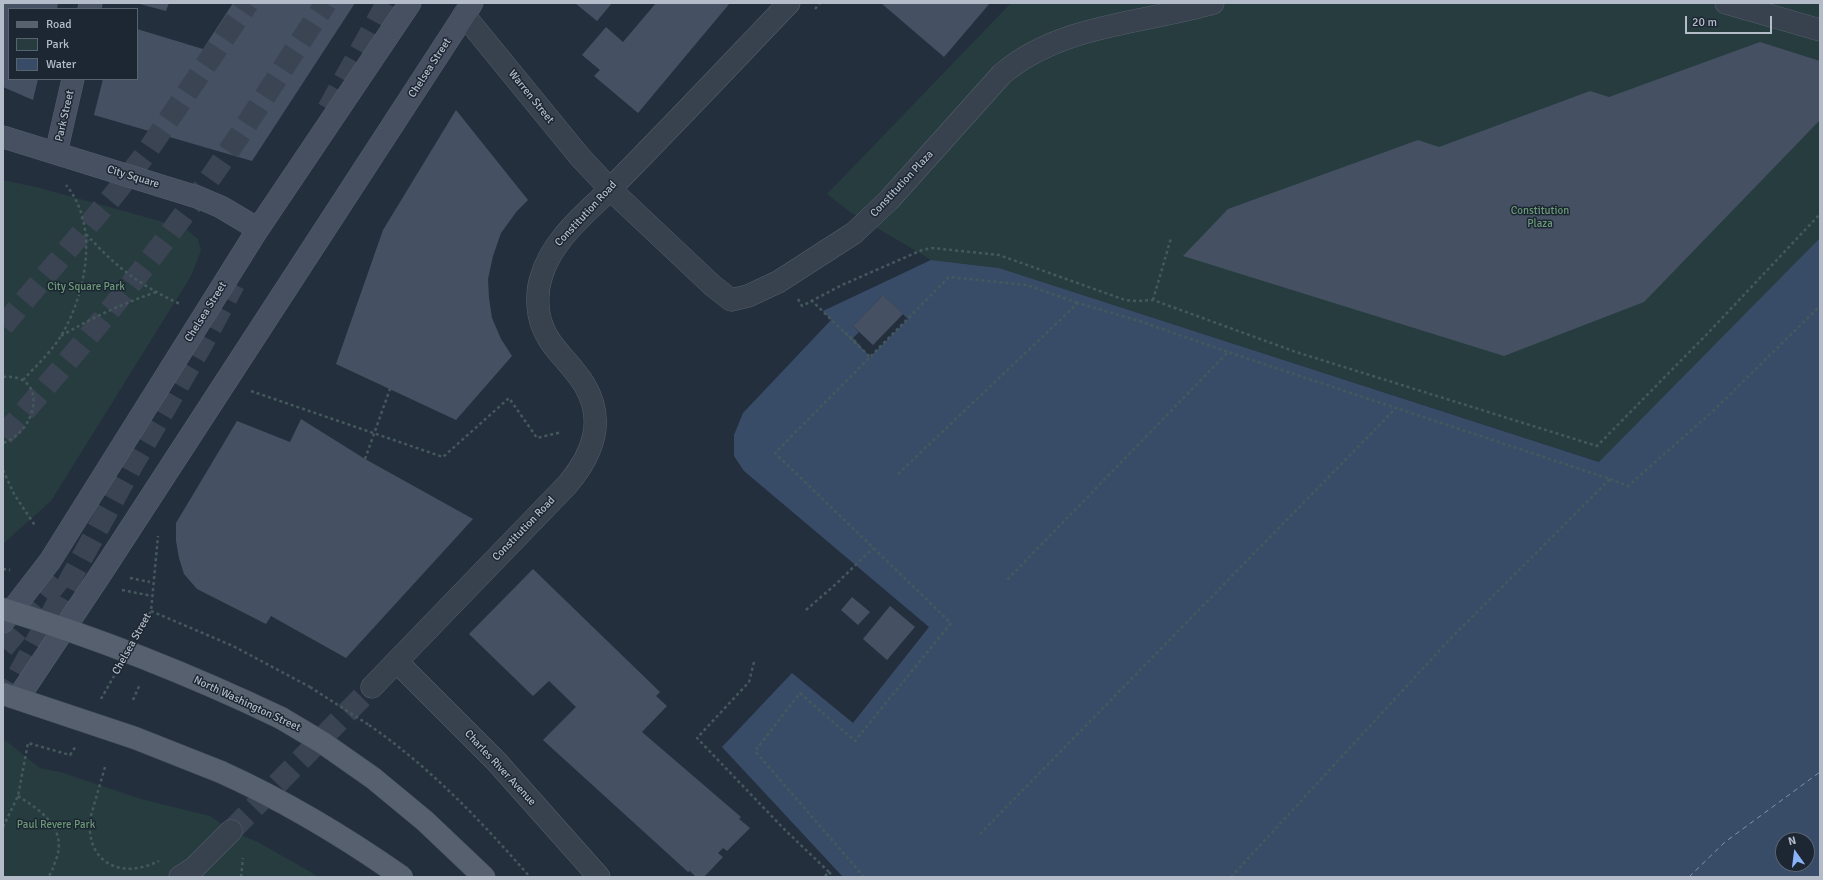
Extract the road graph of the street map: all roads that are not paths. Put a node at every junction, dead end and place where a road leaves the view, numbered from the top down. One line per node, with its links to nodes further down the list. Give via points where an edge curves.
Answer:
1 (410, 3): 11 (main road, Chelsea Street)
2 (789, 3): 10 (street, Constitution Road)
3 (1213, 3): 10 (street, Constitution Plaza, via 1085,32 1049,44 1023,57 1002,74 889,200 854,233 778,282 743,298 731,300 719,291)
4 (1726, 3): 6 (street)
5 (463, 7): 10 (street, Warren Street, via 580,157); 13 (main road, Chelsea Street, via 225,382)
6 (1820, 30)
7 (73, 80): 9 (main road, Park Street)
8 (3, 137): 9 (main road, City Square)
9 (56, 153): 11 (main road, City Square, via 206,200)
10 (610, 189): 14 (street, Constitution Road, via 554,248 546,262 538,290 543,330 584,384 592,402 594,422 590,451 584,464 568,484)
11 (258, 229): 12 (main road, Chelsea Street, via 50,561)
12 (6, 614): 13 (main road, North Washington Street)
13 (64, 628): 16 (main road, Chelsea Street); 20 (main road, North Washington Street, bridge, via 210,685 281,718 323,743 373,778 425,821)
14 (397, 662): 15 (street, Constitution Road); 21 (street, Charles River Avenue, via 496,761)
15 (372, 687)
16 (10, 696): 19 (main road, bridge, via 156,746 256,788 316,821)
17 (231, 831): 18 (street, via 194,868)
18 (180, 877)
19 (402, 877)
20 (484, 877)
21 (599, 877)

